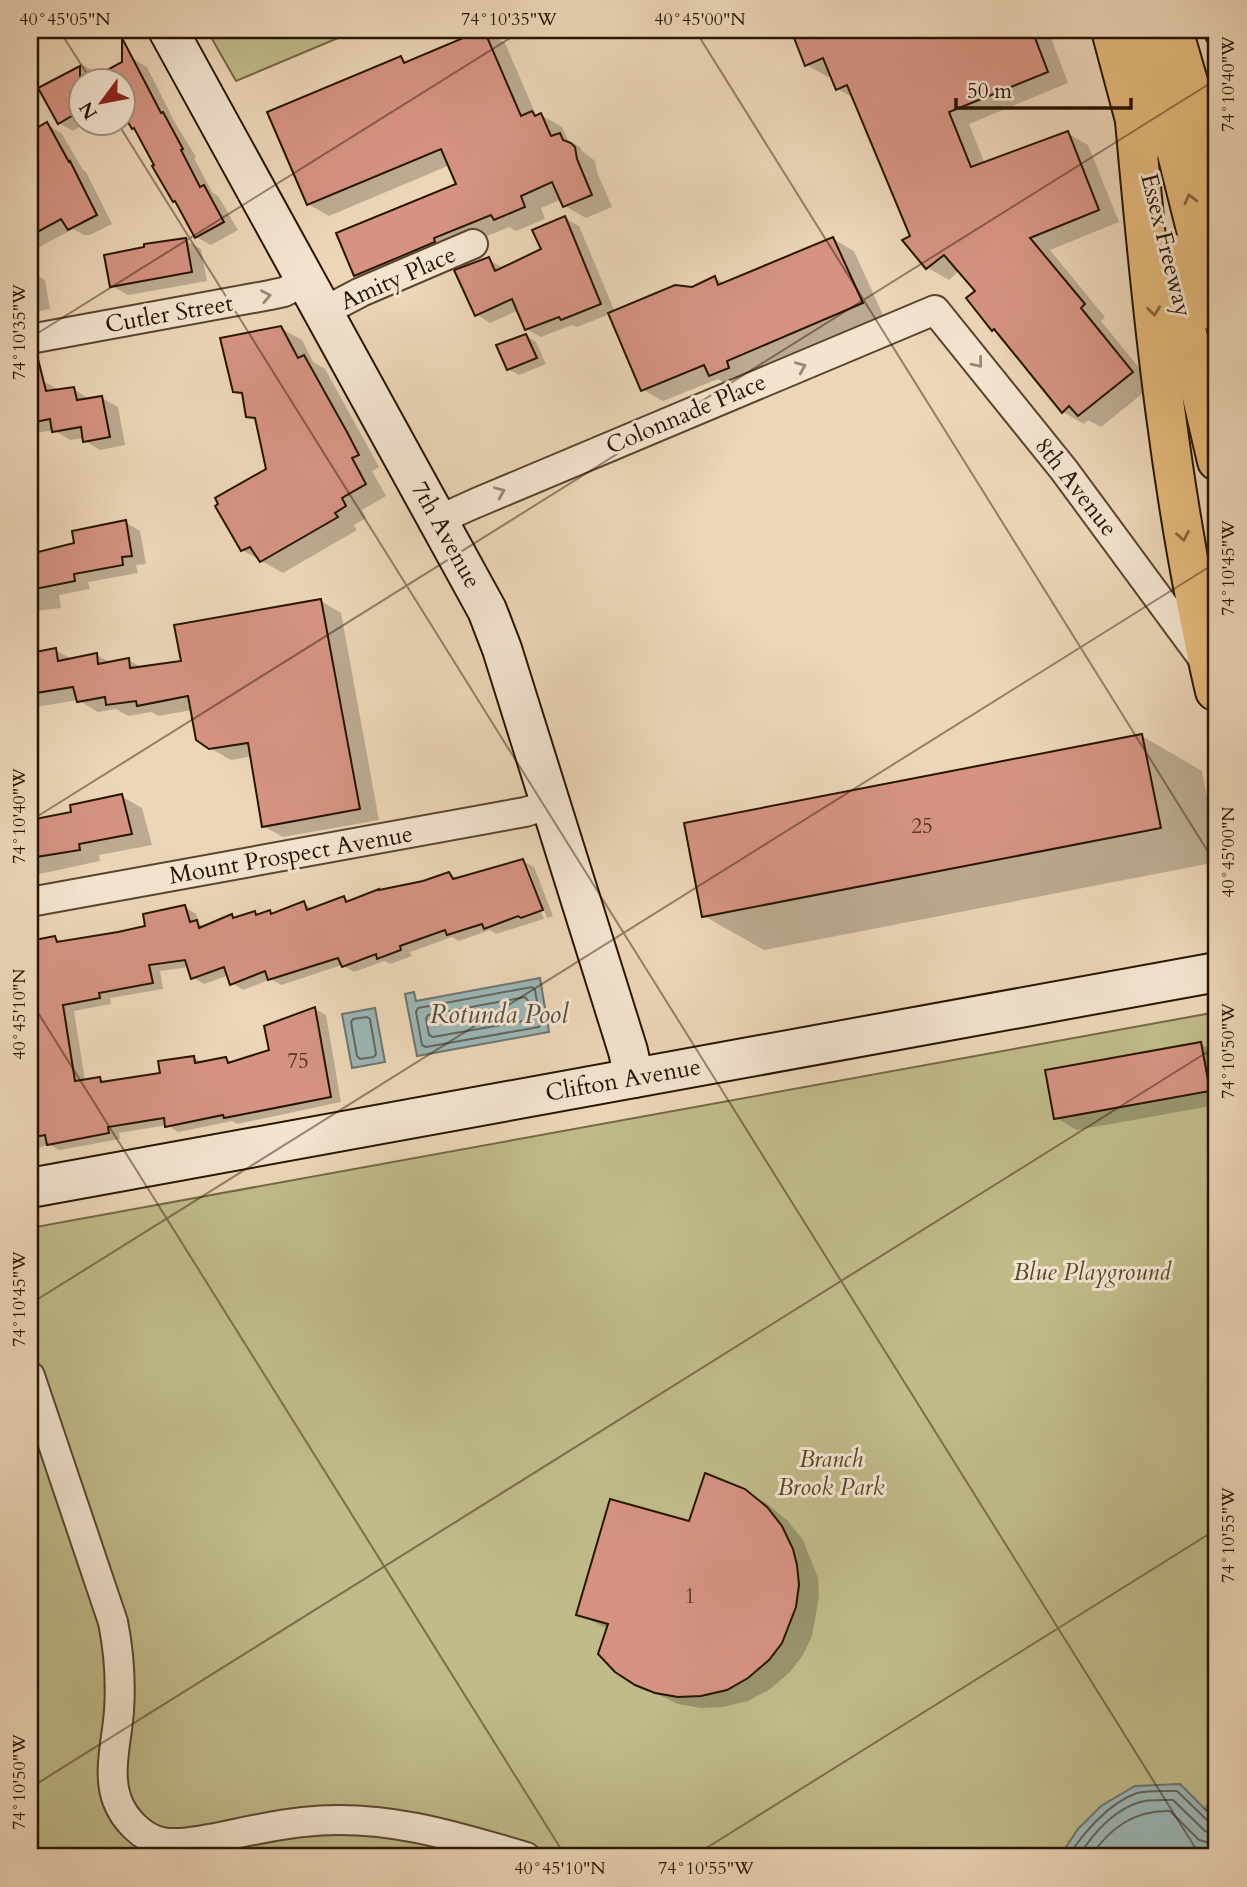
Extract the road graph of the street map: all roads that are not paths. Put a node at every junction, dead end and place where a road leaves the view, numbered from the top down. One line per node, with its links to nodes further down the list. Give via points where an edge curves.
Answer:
1 (168, 30): 8 (main road, 7th Avenue)
2 (1111, 30): 5 (highway, Essex Freeway)
3 (1146, 30): 10 (highway, Essex Freeway, one-way to 3)
4 (1173, 30): 6 (highway)
5 (1135, 121): 12 (highway, Essex Freeway); 14 (highway, one-way to 14, via 1175,484)
6 (1217, 181)
7 (473, 244): 8 (street, Amity Place, via 361,292)
8 (315, 297): 11 (street, Cutler Street, one-way to 8, via 284,292); 13 (main road, 7th Avenue)
9 (935, 310): 13 (street, Colonnade Place, one-way to 9); 14 (street, 8th Avenue, one-way to 14, via 1072,480)
10 (1217, 313)
11 (30, 339)
12 (1217, 461)
13 (438, 520): 15 (main road, 7th Avenue, via 497,634)
14 (1214, 687)
15 (552, 804): 16 (street, Mount Prospect Avenue); 18 (main road, 7th Avenue)
16 (30, 902)
17 (1217, 972): 18 (main road, Clifton Avenue)
18 (634, 1078): 19 (main road, Clifton Avenue)
19 (30, 1188)
20 (30, 1376): 21 (street, via 113,1622 120,1690 112,1778 118,1804 131,1822 155,1840 177,1843 304,1822 386,1823 450,1834)
21 (526, 1857)

